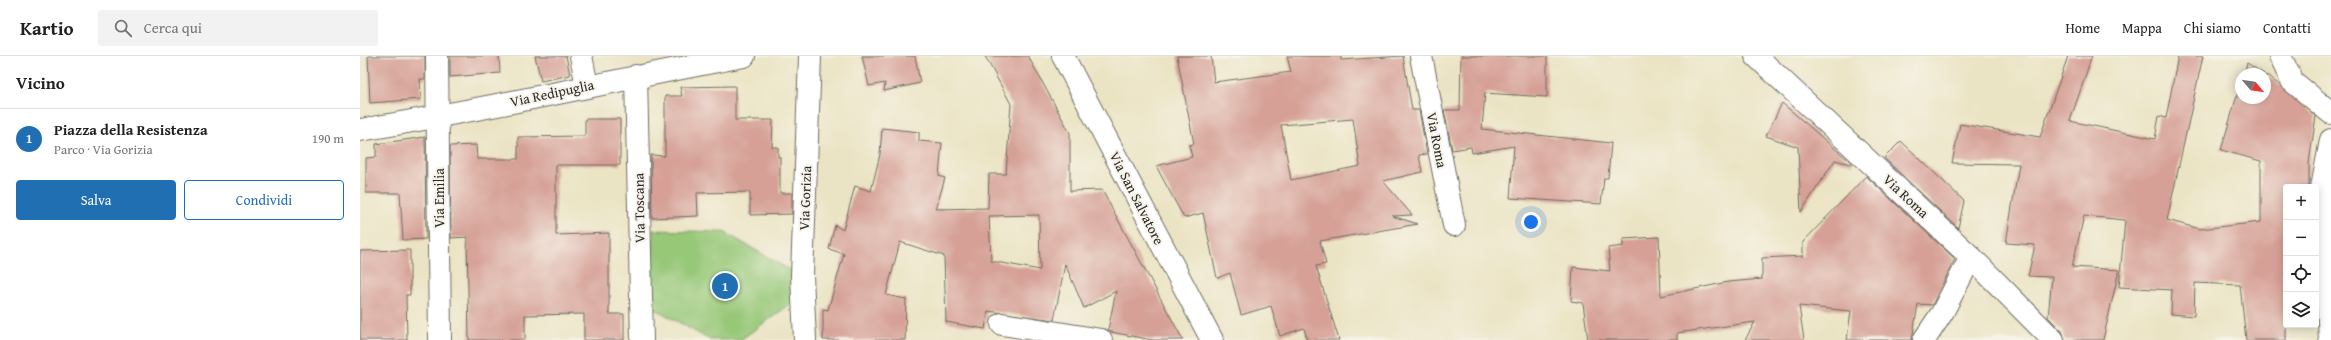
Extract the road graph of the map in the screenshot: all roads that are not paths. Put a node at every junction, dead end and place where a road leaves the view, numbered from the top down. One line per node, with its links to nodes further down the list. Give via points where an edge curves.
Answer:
1 (437, 56): 12 (street, Via Emilia)
2 (580, 56): 10 (street)
3 (744, 56): 9 (street, Via Redipuglia)
4 (810, 56): 20 (street, Via Gorizia, via 802,276)
5 (1063, 56): 22 (street, Via San Salvatore)
6 (1421, 56): 15 (street, Via Roma)
7 (1756, 56): 16 (street, Via Roma)
8 (2280, 56): 11 (street, via 2292,81)
9 (636, 76): 10 (street, Via Redipuglia); 19 (street, Via Toscana)
10 (587, 86): 12 (street, Via Redipuglia)
11 (2331, 113)
12 (439, 117): 13 (street, Via Redipuglia); 18 (street, Via Emilia)
13 (360, 130)
14 (2331, 140): 25 (street, via 2322,188)
15 (1454, 225)
16 (1971, 257): 23 (street, via 1942,313); 24 (street, Via Roma)
17 (1002, 324): 21 (street)
18 (440, 340)
19 (642, 340)
20 (805, 340)
21 (1101, 340)
22 (1212, 340)
23 (1924, 340)
24 (2053, 340)
25 (2330, 340)

